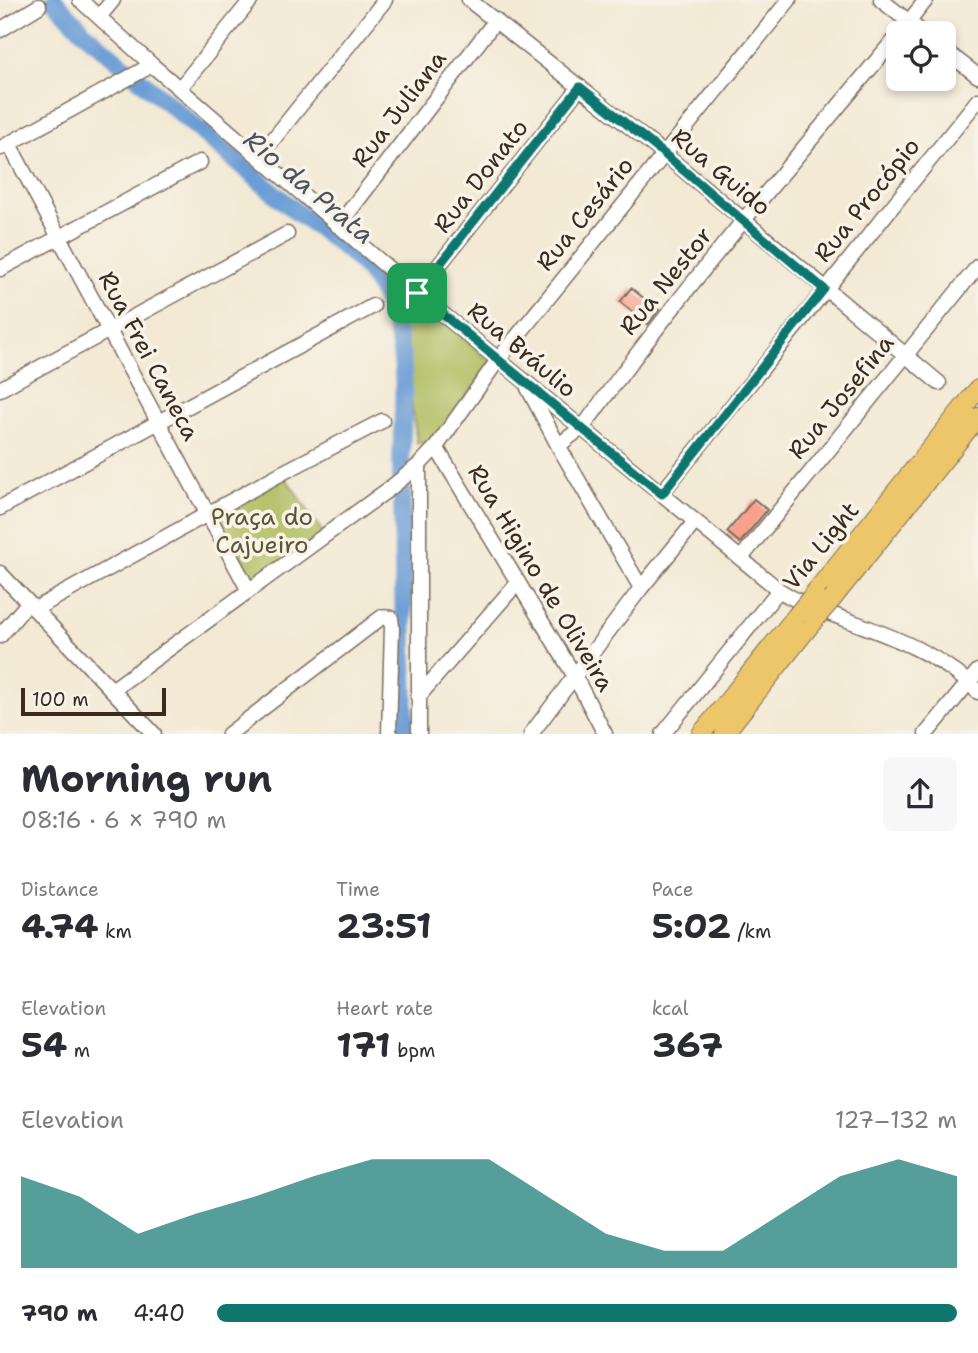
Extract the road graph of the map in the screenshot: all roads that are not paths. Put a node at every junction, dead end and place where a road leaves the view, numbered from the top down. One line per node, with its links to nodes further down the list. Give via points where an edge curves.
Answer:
1 (80, 0): 10 (street, Rua Bráulio)
2 (113, 0): 10 (street)
3 (251, 0): 20 (street)
4 (385, 0): 24 (street)
5 (469, 0): 11 (street, Rua Guido)
6 (789, 0): 23 (street, Rua Cesário)
7 (881, 0): 12 (street)
8 (926, 0): 13 (street, Rua Nestor)
9 (39, 6): 14 (street)
10 (99, 17): 17 (street, Rua Bráulio)
11 (496, 20): 19 (street, Rua Guido); 27 (street, Rua Juliana)
12 (896, 21)
13 (909, 21)
14 (0, 30)
15 (886, 49): 26 (street, Rua Nestor)
16 (956, 59): 18 (street)
17 (146, 68): 20 (street, Rua Bráulio); 22 (street)
18 (978, 76)
19 (580, 87): 23 (street, Rua Guido); 33 (street, Rua Donato)
20 (180, 88): 24 (street, Rua Bráulio)
21 (978, 100): 32 (street, Rua Procópio)
22 (4, 146): 29 (street, Rua Frei Caneca)
23 (663, 153): 26 (street, Rua Guido); 37 (street, Rua Cesário)
24 (259, 157): 27 (street, Rua Bráulio)
25 (200, 162): 29 (street)
26 (744, 221): 32 (street, Rua Guido); 45 (street, Rua Nestor)
27 (338, 226): 33 (street, Rua Bráulio)
28 (287, 234): 35 (street)
29 (60, 237): 31 (street); 35 (street, Rua Frei Caneca)
30 (978, 266): 36 (street, Rua Josefina)
31 (0, 269)
32 (824, 289): 36 (street, Rua Guido); 49 (street, Rua Procópio)
33 (417, 293): 37 (street, Rua Bráulio)
34 (373, 306): 44 (street)
35 (108, 330): 40 (street); 44 (street, Rua Frei Caneca)
36 (904, 355): 39 (street, Rua Guido); 53 (street, Rua Josefina)
37 (498, 360): 38 (street, Rua Bráulio); 46 (street, Rua Cesário)
38 (524, 382): 45 (street, Rua Bráulio); 47 (street)
39 (939, 383)
40 (0, 388)
41 (978, 389): 60 (main road, Via Light, bridge, via 816,591)
42 (978, 416): 60 (main road, Via Light, bridge, via 834,597)
43 (382, 421): 51 (street)
44 (159, 422): 50 (street); 51 (street, Rua Frei Caneca)
45 (582, 429): 47 (street, Rua Nestor, via 567,436); 49 (street, Rua Bráulio)
46 (436, 447): 48 (street, Rua Cesário); 55 (street, Rua Higino de Oliveira)
47 (559, 447): 56 (street)
48 (414, 469): 58 (street, Rua Cesário); 65 (street)
49 (662, 494): 52 (street, Rua Bráulio)
50 (0, 508)
51 (207, 515): 58 (street, Rua Frei Caneca); 59 (street)
52 (695, 522): 53 (street, Rua Bráulio); 56 (street)
53 (741, 558): 57 (street, Rua Bráulio)
54 (0, 573): 59 (street)
55 (518, 582): 62 (street, Rua Higino de Oliveira); 65 (street)
56 (641, 588): 62 (street)
57 (779, 590): 63 (street, Rua Bráulio, via 806,606 915,646); 72 (street)
58 (249, 591): 64 (street, Rua Cesário)
59 (32, 606): 61 (street); 64 (street)
60 (804, 620): 73 (main road, Via Light); 74 (main road, Via Light)
61 (0, 636)
62 (574, 675): 70 (street); 71 (street, Rua Higino de Oliveira)
63 (975, 682): 75 (street)
64 (112, 690): 66 (street)
65 (418, 697): 69 (street)
66 (154, 733)
67 (229, 733): 68 (street, via 382,617 391,618 392,627)
68 (389, 733)
69 (419, 733)
70 (531, 733)
71 (605, 733)
72 (663, 733)
73 (701, 733)
74 (724, 733)
75 (926, 733)

